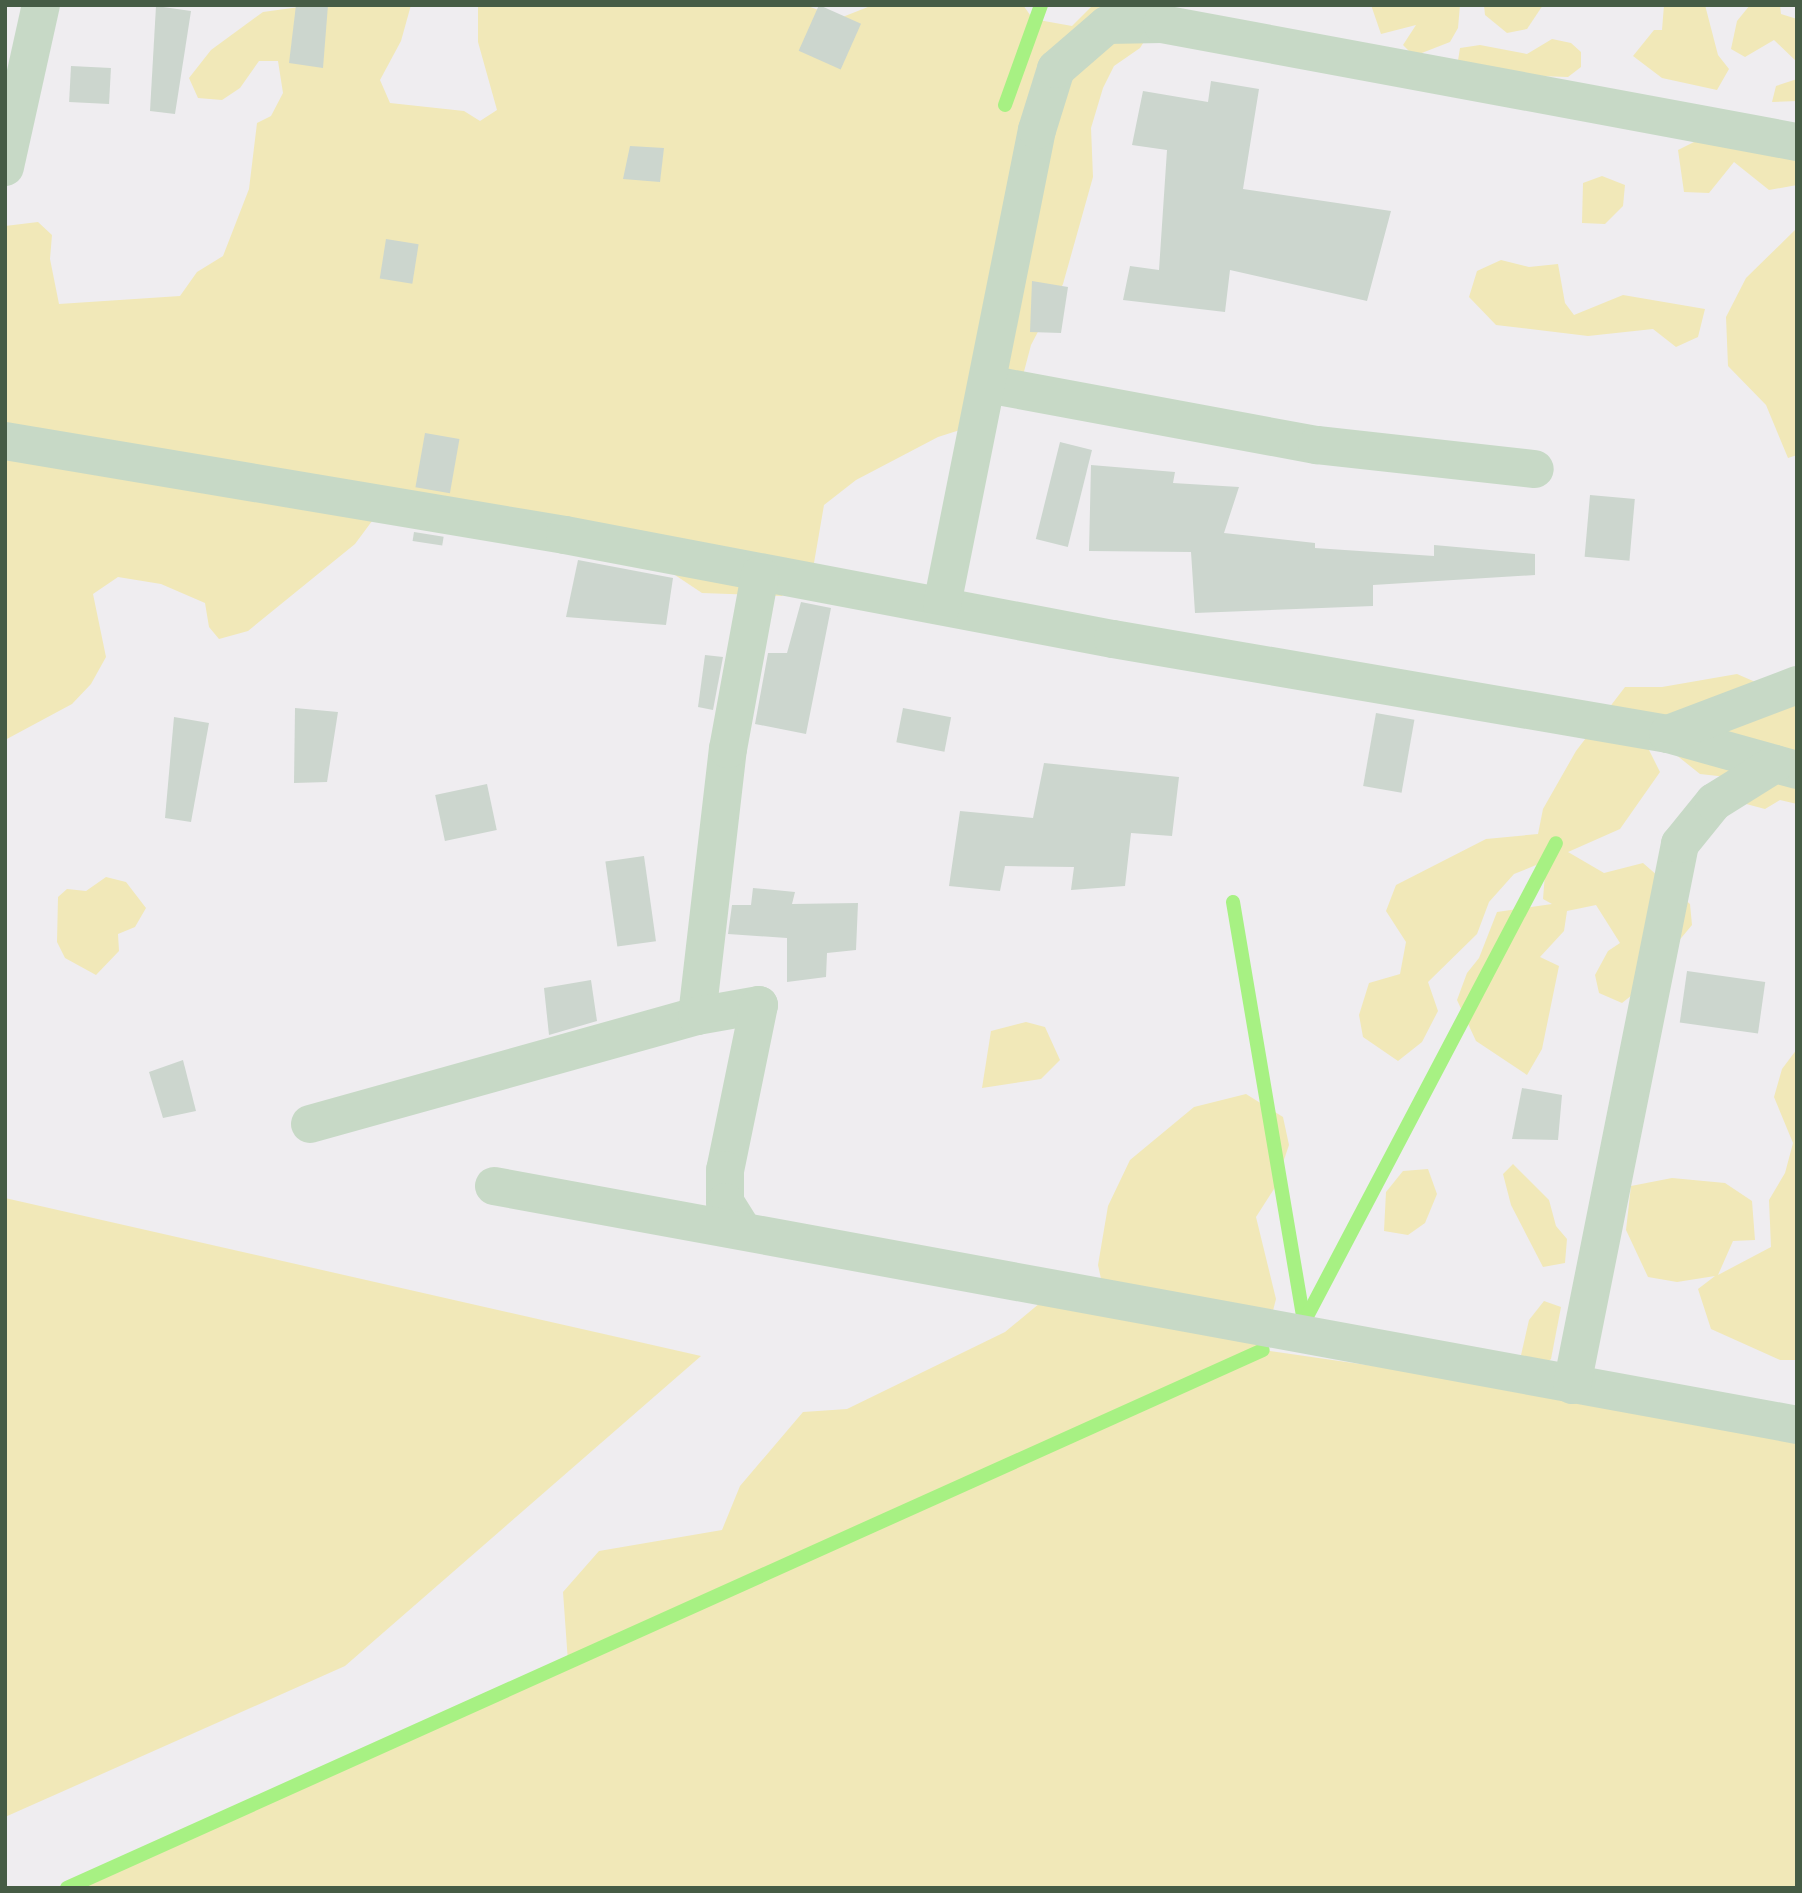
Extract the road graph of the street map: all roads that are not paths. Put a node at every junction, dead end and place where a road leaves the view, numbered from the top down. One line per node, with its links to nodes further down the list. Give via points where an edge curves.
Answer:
1 (41, 5): 3 (street)
2 (1797, 142): 4 (street, via 1162,24 1107,25 1056,69 1037,130)
3 (5, 167)
4 (987, 384): 6 (street, via 1317,445); 8 (street)
5 (5, 441): 7 (street, via 565,535)
6 (1535, 469)
7 (760, 575): 8 (street); 12 (street, via 728,749)
8 (942, 605): 10 (street)
9 (1797, 685): 10 (street)
10 (1668, 734): 11 (street)
11 (1786, 767): 16 (street, via 1714,802 1680,844)
12 (697, 1016): 13 (street); 15 (street, via 759,1005 725,1170 725,1202)
13 (310, 1124)
14 (494, 1186): 15 (street)
15 (741, 1228): 16 (street, via 1016,1285)
16 (1572, 1385): 17 (street)
17 (1797, 1425)

